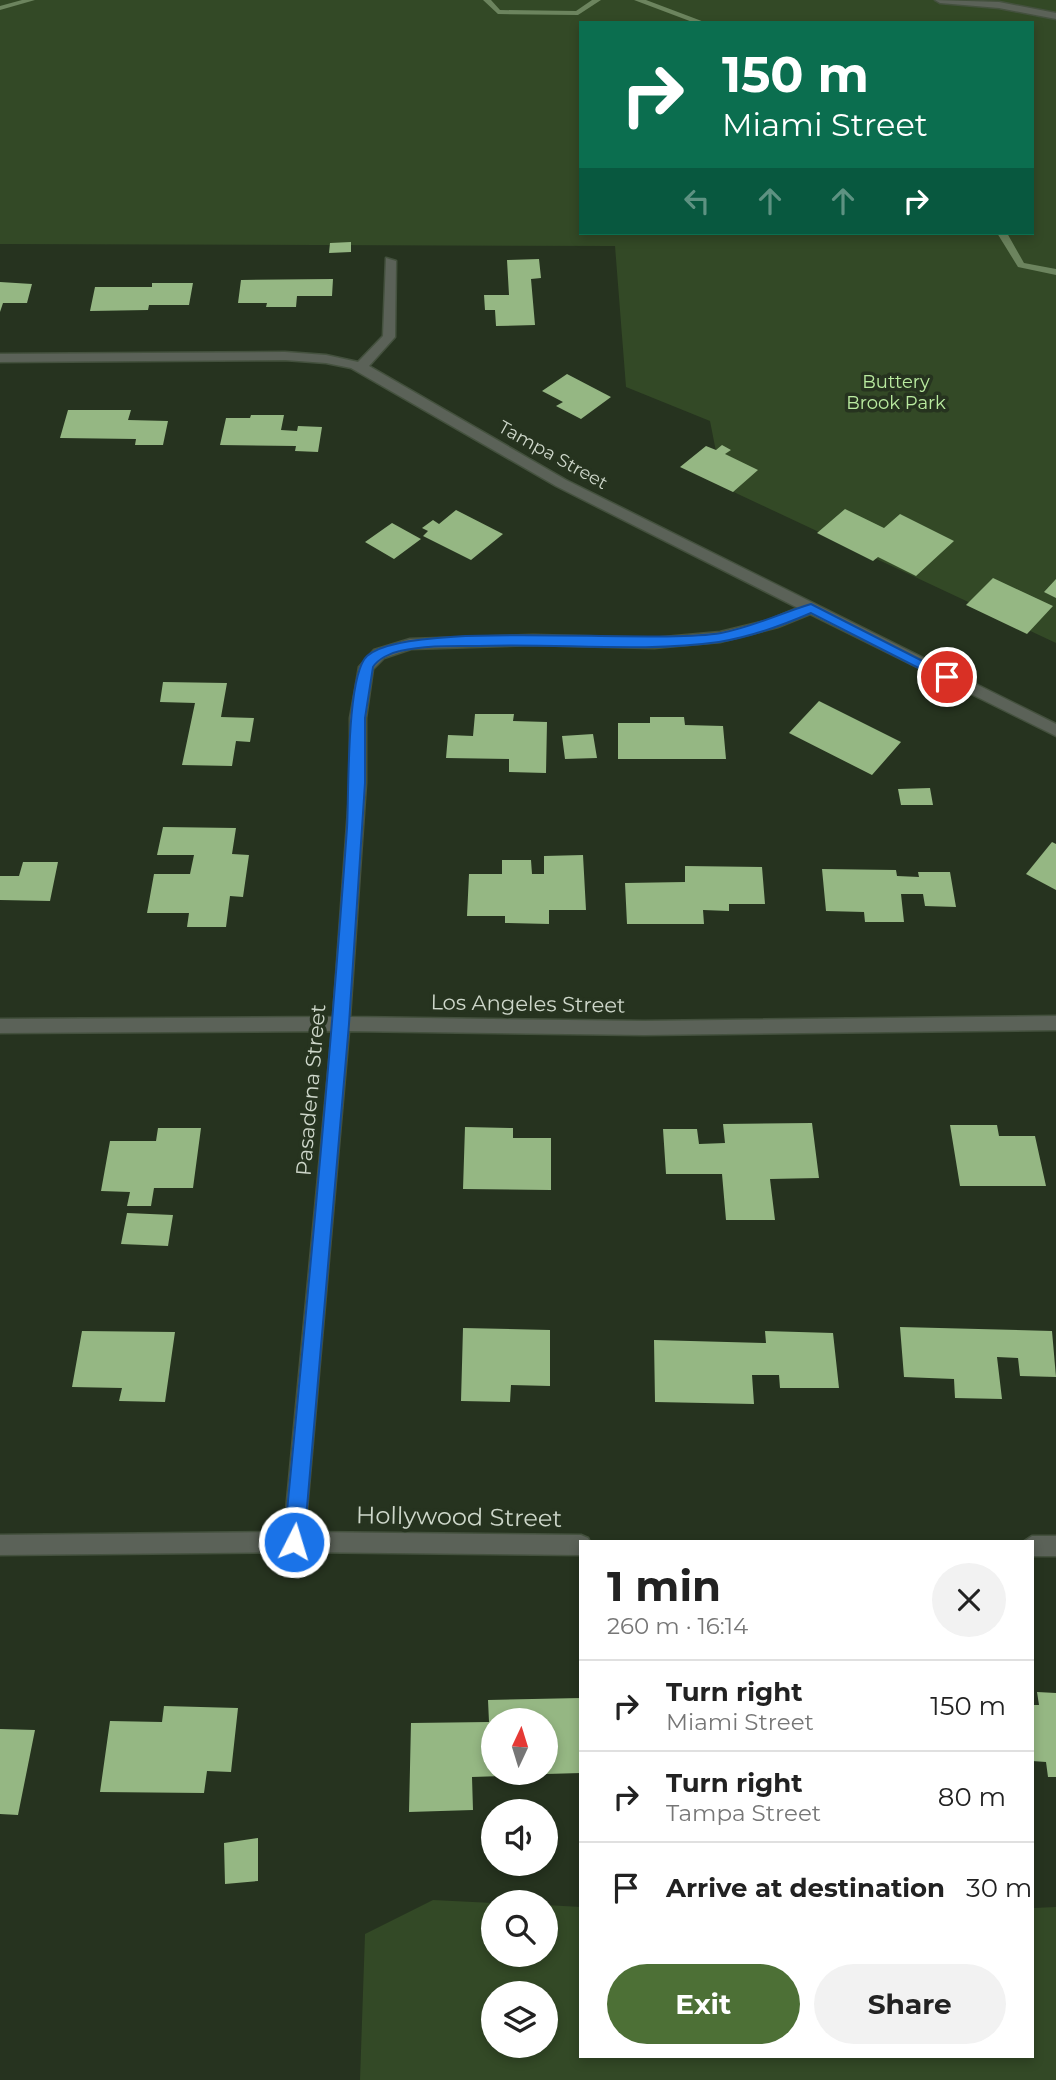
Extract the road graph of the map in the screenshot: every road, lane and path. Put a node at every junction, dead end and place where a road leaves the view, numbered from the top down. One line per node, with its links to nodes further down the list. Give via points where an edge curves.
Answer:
1 (940, 0): 2 (street)
2 (1056, 16)
3 (390, 261): 5 (street, via 389,337)
4 (0, 358): 5 (street, Tampa Street, via 285,356 332,359)
5 (361, 367): 6 (street, Tampa Street, via 561,483)
6 (811, 608): 7 (street, Tampa Street); 9 (street, Pasadena Street, via 773,624 720,637 654,643 473,640 410,644 372,659 366,667 358,718 358,783)
7 (1056, 731)
8 (1056, 1023): 9 (street, Los Angeles Street, via 657,1028)
9 (341, 1024): 10 (street, Los Angeles Street); 11 (street, Pasadena Street)
10 (0, 1026)
11 (294, 1542): 12 (street, Hollywood Street); 13 (street, Hollywood Street)
12 (0, 1545)
13 (579, 1545)
14 (1034, 1546): 15 (street)
15 (1056, 1546)

